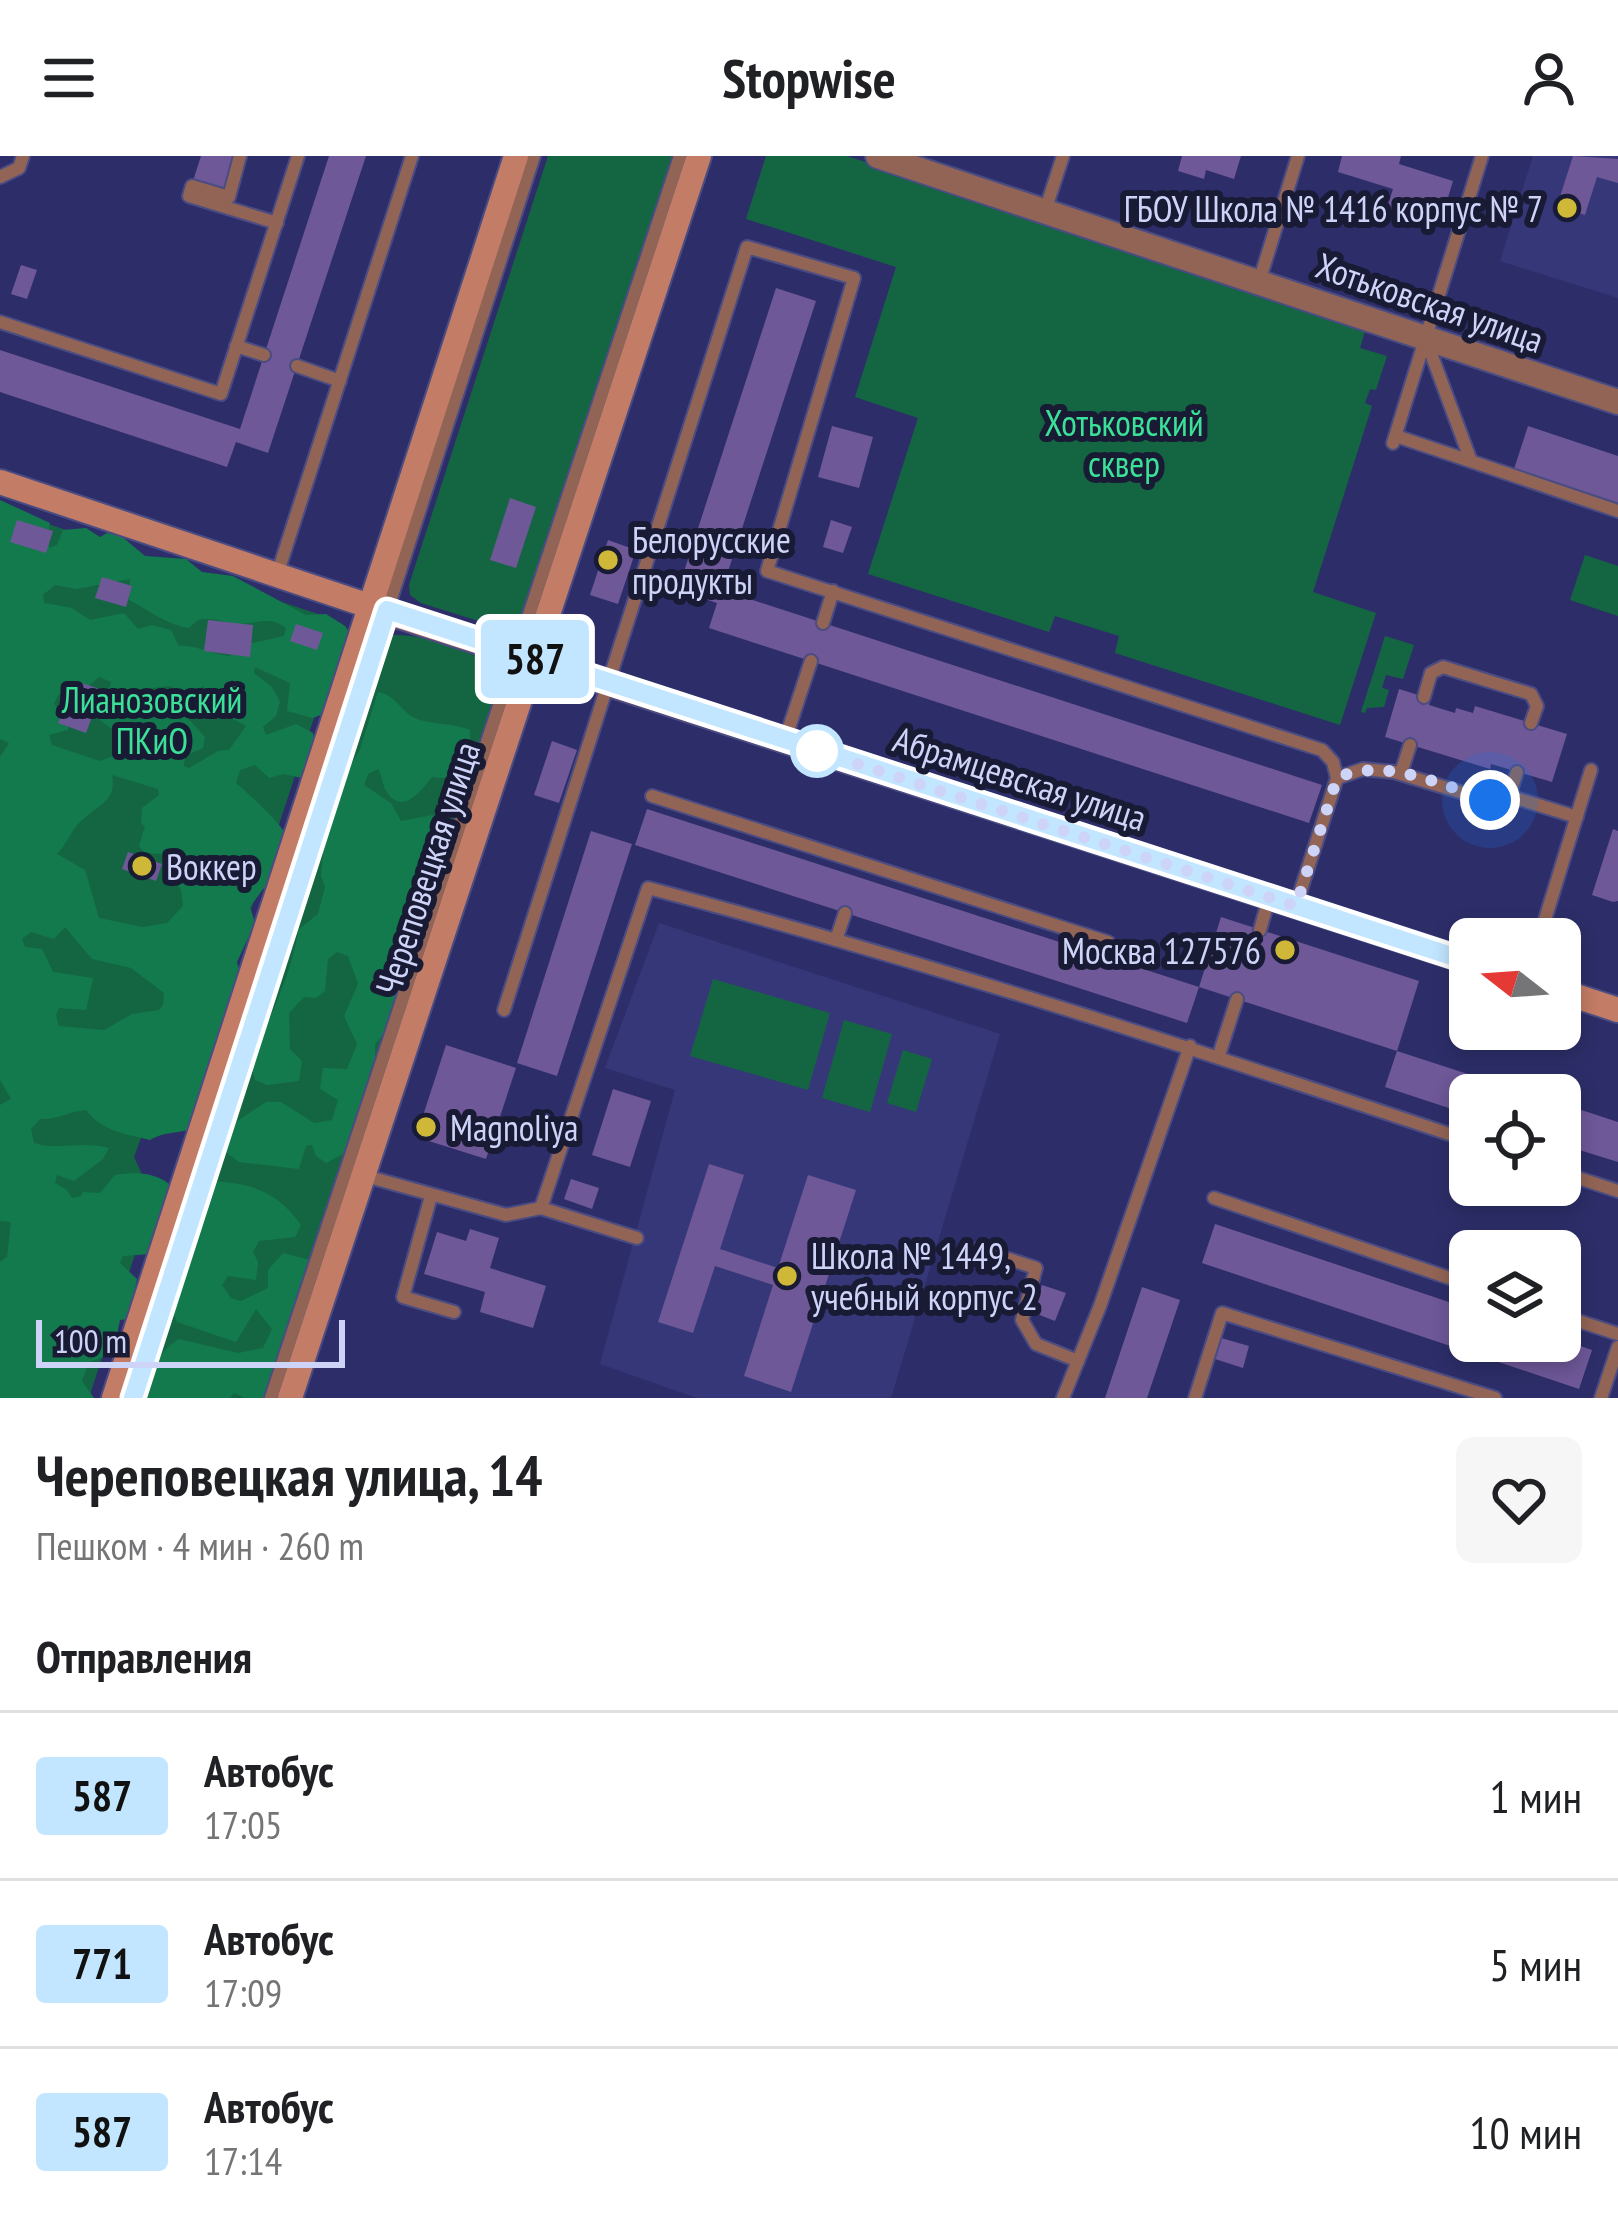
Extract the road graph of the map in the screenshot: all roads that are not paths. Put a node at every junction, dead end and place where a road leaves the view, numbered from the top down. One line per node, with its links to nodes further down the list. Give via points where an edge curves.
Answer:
1 (23, 156): 13 (lane, via 19,168)
2 (240, 156): 15 (lane, via 229,197 191,186 189,196)
3 (298, 156): 15 (lane)
4 (412, 156): 22 (lane)
5 (516, 156): 29 (main road)
6 (534, 156): 29 (lane)
7 (680, 156): 31 (lane, Череповецкая улица)
8 (699, 156): 31 (main road, Череповецкая улица)
9 (878, 156): 14 (street, Хотьковская улица)
10 (1063, 156): 14 (lane)
11 (1298, 156): 16 (lane)
12 (1482, 156): 18 (lane)
13 (0, 177)
14 (1045, 211): 16 (street, Хотьковская улица)
15 (277, 223): 19 (lane)
16 (1258, 282): 18 (street, Хотьковская улица)
17 (0, 322): 19 (lane, via 220,394)
18 (1425, 339): 23 (street, Хотьковская улица); 24 (lane); 24 (lane, via 1394,440)
19 (236, 346): 20 (lane)
20 (264, 356)
21 (297, 367): 22 (lane)
22 (340, 381): 27 (lane)
23 (1618, 402)
24 (1471, 460): 26 (lane)
25 (0, 482): 27 (main road, Абрамцевская улица)
26 (1618, 511)
27 (277, 574): 29 (main road, Абрамцевская улица)
28 (833, 591): 30 (lane); 33 (lane, via 767,571 854,278 746,247); 41 (lane, via 1322,750)
29 (380, 608): 31 (main road, Абрамцевская улица); 74 (main road); 75 (lane)
30 (823, 623)
31 (523, 656): 33 (main road, Абрамцевская улица); 60 (main road, Череповецкая улица); 76 (lane, Череповецкая улица)
32 (811, 661): 36 (lane)
33 (609, 683): 36 (main road, Абрамцевская улица); 55 (lane)
34 (1424, 697): 35 (lane, via 1431,674 1443,667 1531,694)
35 (1531, 724)
36 (785, 740): 45 (main road, Абрамцевская улица)
37 (1410, 745): 40 (lane)
38 (1591, 770): 44 (lane)
39 (1516, 772): 43 (lane)
40 (1401, 773): 41 (lane); 43 (lane, via 1490,800)
41 (1337, 778): 46 (lane)
42 (652, 796): 51 (lane, via 859,870)
43 (1509, 796): 44 (lane)
44 (1577, 817): 48 (lane)
45 (1270, 897): 46 (main road, Абрамцевская улица); 49 (lane)
46 (1296, 906): 52 (main road, Абрамцевская улица)
47 (845, 913): 50 (lane)
48 (1546, 918)
49 (1260, 930)
50 (836, 940): 57 (lane); 65 (lane, via 648,888)
51 (1108, 942)
52 (1449, 955)
53 (1581, 998): 56 (main road)
54 (1237, 999): 58 (lane)
55 (504, 1010)
56 (1618, 1010)
57 (1190, 1046): 58 (lane); 73 (lane)
58 (1219, 1055): 59 (lane)
59 (1449, 1134)
60 (362, 1175): 63 (lane); 77 (main road, Череповецкая улица)
61 (1581, 1179): 62 (lane)
62 (1618, 1191)
63 (431, 1196): 65 (lane, via 506,1215); 69 (lane, via 403,1297)
64 (1214, 1198): 68 (lane)
65 (541, 1208): 66 (lane)
66 (637, 1238)
67 (978, 1249): 73 (lane, via 1036,1268 1022,1320 1036,1343)
68 (1449, 1278)
69 (454, 1312)
70 (1581, 1322): 71 (lane)
71 (1618, 1334)
72 (1618, 1347): 81 (lane)
73 (1078, 1361): 78 (lane)
74 (114, 1398)
75 (133, 1398)
76 (272, 1398)
77 (290, 1398)
78 (1063, 1398)
79 (1195, 1398): 80 (lane, via 1222,1313)
80 (1495, 1398)
81 (1601, 1398)

